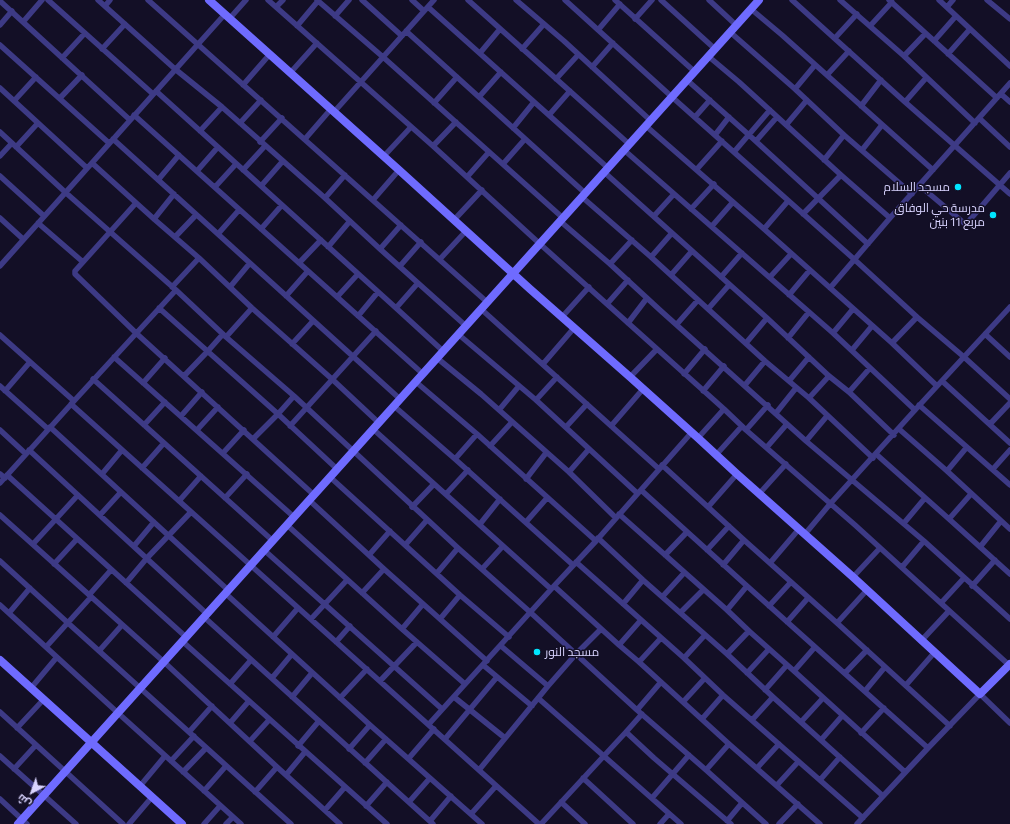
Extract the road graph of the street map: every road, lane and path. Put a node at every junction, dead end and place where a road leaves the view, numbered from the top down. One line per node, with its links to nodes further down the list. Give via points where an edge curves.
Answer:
1 (42, 0): 42 (street)
2 (48, 0): 53 (street)
3 (98, 0): 30 (street)
4 (110, 0): 30 (street)
5 (148, 0): 60 (street)
6 (209, 0): 37 (street)
7 (246, 0): 37 (street)
8 (268, 0): 31 (street)
9 (283, 0): 31 (street)
10 (349, 0): 38 (street)
11 (362, 0): 54 (street)
12 (412, 0): 33 (street)
13 (434, 0): 33 (street)
14 (468, 0): 50 (street)
15 (566, 0): 51 (street)
16 (652, 0): 40 (street)
17 (661, 0): 63 (street)
18 (709, 0): 46 (street)
19 (759, 0): 34 (street)
20 (792, 0): 56 (street)
21 (840, 0): 36 (street)
22 (939, 0): 32 (street)
23 (953, 0): 32 (street)
24 (0, 1): 35 (street)
25 (318, 1): 38 (street); 47 (street)
26 (521, 1): 44 (street)
27 (890, 1): 48 (street); 55 (street)
28 (991, 1): 41 (street)
29 (617, 2): 40 (street); 51 (street)
30 (105, 6): 43 (street)
31 (276, 7): 47 (street)
32 (946, 7): 39 (street)
33 (426, 9): 54 (street); 66 (street)
34 (751, 9): 46 (street); 74 (street)
35 (12, 11): 42 (street); 45 (street)
36 (857, 14): 48 (street); 56 (street)
37 (227, 16): 60 (street); 67 (street)
38 (335, 16): 72 (street)
39 (956, 16): 49 (street); 57 (street)
40 (635, 18): 80 (street)
41 (1010, 19)
42 (23, 22): 73 (street)
43 (125, 24): 62 (street); 77 (street)
44 (544, 24): 64 (street); 69 (street)
45 (0, 25)
46 (736, 25): 52 (street)
47 (297, 26): 58 (street)
48 (870, 26): 71 (street)
49 (970, 28): 68 (street); 75 (street)
50 (500, 29): 64 (street); 66 (street)
51 (598, 30): 59 (street)
52 (730, 32): 63 (street); 93 (street)
53 (85, 33): 62 (street); 73 (street)
54 (404, 33): 72 (street); 84 (street)
55 (925, 34): 57 (street); 71 (street)
56 (835, 38): 65 (street)
57 (934, 41): 68 (street)
58 (317, 43): 78 (street); 89 (street)
59 (613, 43): 76 (street); 98 (street)
60 (197, 44): 77 (street); 91 (street)
61 (0, 45): 83 (street)
62 (102, 49): 94 (street)
63 (715, 49): 70 (street)
64 (522, 50): 86 (street)
65 (849, 51): 82 (street); 88 (street)
66 (480, 53): 79 (street)
67 (270, 54): 78 (street); 91 (street)
68 (948, 54): 96 (street)
69 (578, 55): 76 (street); 86 (street)
70 (708, 56): 80 (street); 110 (street)
71 (904, 56): 85 (street)
72 (383, 57): 89 (street); 107 (street)
73 (62, 58): 81 (street)
74 (816, 65): 82 (street); 93 (street)
75 (1010, 66)
76 (592, 67): 123 (street)
77 (175, 69): 94 (street); 109 (street)
78 (291, 72): 111 (street)
79 (501, 72): 97 (street); 104 (street)
80 (695, 72): 87 (street)
81 (82, 75): 99 (street); 119 (street)
82 (827, 75): 108 (street)
83 (36, 77): 99 (street); 103 (street)
84 (457, 77): 97 (street); 107 (street)
85 (926, 78): 105 (street); 124 (street)
86 (556, 79): 95 (street)
87 (687, 80): 98 (street); 101 (street)
88 (881, 80): 105 (street); 108 (street)
89 (360, 82): 111 (street); 127 (street)
90 (1010, 83): 96 (street)
91 (244, 85): 100 (street)
92 (0, 88): 103 (street)
93 (795, 89): 102 (street)
94 (154, 92): 112 (street); 129 (street)
95 (570, 92): 113 (street); 145 (street)
96 (999, 96): 106 (street); 118 (street)
97 (479, 97): 128 (street)
98 (672, 97): 114 (street); 123 (street)
99 (60, 98): 136 (street)
100 (261, 100): 116 (street); 122 (street)
101 (710, 100): 114 (street); 117 (street)
102 (807, 100): 125 (street); 133 (street)
103 (14, 101): 121 (street)
104 (534, 102): 113 (street); 128 (street)
105 (904, 102): 142 (street)
106 (1010, 102)
107 (434, 103): 120 (street)
108 (861, 106): 126 (street)
109 (222, 107): 122 (street); 129 (street)
110 (770, 110): 115 (street); 132 (street)
111 (333, 111): 134 (street); 152 (street)
112 (134, 115): 119 (street); 150 (street)
113 (549, 115): 162 (street)
114 (695, 117): 131 (street)
115 (777, 117): 125 (street); 138 (street)
116 (282, 118): 134 (street); 140 (street)
117 (729, 118): 131 (street); 132 (street)
118 (979, 118): 124 (street); 146 (street)
119 (130, 120): 136 (street)
120 (456, 122): 141 (street); 148 (street)
121 (38, 123): 143 (street); 158 (street)
122 (240, 123): 140 (street)
123 (648, 123): 145 (street); 159 (street)
124 (975, 123): 142 (street)
125 (786, 125): 153 (street)
126 (882, 125): 147 (street); 163 (street)
127 (411, 127): 141 (street); 152 (street)
128 (513, 128): 135 (street)
129 (200, 132): 144 (street)
130 (0, 133): 139 (street)
131 (715, 135): 137 (street)
132 (749, 135): 138 (street); 149 (street)
133 (844, 135): 147 (street); 153 (street)
134 (304, 139): 166 (street)
135 (525, 139): 157 (street); 182 (street)
136 (111, 141): 155 (street); 170 (street)
137 (722, 141): 149 (street); 159 (street)
138 (756, 141): 184 (street)
139 (12, 143): 143 (street); 151 (street)
140 (263, 144): 154 (street); 160 (street)
141 (433, 146): 169 (street)
142 (955, 146): 163 (street); 173 (street)
143 (16, 147): 177 (street)
144 (218, 147): 156 (street); 164 (street)
145 (627, 147): 162 (street); 179 (street)
146 (1010, 147)
147 (862, 150): 180 (street)
148 (489, 152): 157 (street); 169 (street)
149 (734, 152): 186 (street)
150 (179, 155): 164 (street); 170 (street)
151 (0, 156)
152 (384, 156): 161 (street)
153 (824, 160): 167 (street)
154 (282, 162): 174 (street); 183 (street)
155 (92, 163): 158 (street); 188 (street)
156 (236, 164): 160 (street); 175 (street)
157 (503, 164): 200 (street)
158 (87, 168): 177 (street)
159 (697, 169): 171 (street)
160 (243, 170): 174 (street)
161 (399, 170): 185 (street); 199 (street)
162 (606, 170): 182 (street); 195 (street)
163 (932, 170): 172 (street)
164 (197, 171): 175 (street)
165 (1010, 173): 173 (street)
166 (345, 175): 183 (street); 185 (street)
167 (841, 175): 184 (street); 197 (street)
168 (0, 176): 194 (street)
169 (467, 177): 176 (street)
170 (158, 180): 178 (street)
171 (714, 184): 187 (street); 190 (street)
172 (919, 185): 173 (street, via 965,224); 180 (street)
173 (1000, 185): 181 (street)
174 (261, 186): 189 (street)
175 (215, 188): 191 (street)
176 (482, 190): 199 (street); 216 (street)
177 (65, 192): 194 (street); 207 (street)
178 (174, 194): 193 (street); 198 (street)
179 (674, 194): 190 (street); 195 (street)
180 (912, 194): 197 (street)
181 (1010, 194)
182 (584, 195): 200 (street); 214 (street)
183 (325, 198): 201 (street)
184 (819, 198): 192 (street); 217 (street)
185 (373, 200): 203 (street)
186 (788, 201): 192 (street); 206 (street)
187 (732, 202): 204 (street); 206 (street)
188 (136, 203): 198 (street); 207 (street)
189 (282, 205): 205 (street); 213 (street)
190 (692, 209): 204 (street)
191 (239, 210): 205 (street); 210 (street)
192 (803, 214): 226 (street)
193 (196, 215): 210 (street); 211 (street)
194 (44, 216): 202 (street)
195 (654, 216): 209 (street)
196 (0, 218): 212 (street)
197 (890, 218): 217 (street)
198 (154, 219): 211 (street)
199 (454, 220): 208 (street)
200 (562, 220): 216 (street); 231 (street)
201 (350, 222): 218 (street); 219 (street)
202 (38, 223): 212 (street); 227 (street)
203 (401, 225): 215 (street); 219 (street)
204 (712, 226): 221 (street)
205 (261, 229): 229 (street)
206 (764, 229): 222 (street)
207 (111, 232): 227 (street); 246 (street)
208 (466, 232): 225 (street); 236 (street)
209 (672, 233): 220 (street); 223 (street)
210 (218, 234): 228 (street)
211 (175, 238): 224 (street)
212 (23, 239): 230 (street)
213 (321, 240): 218 (street); 229 (street)
214 (632, 240): 223 (street); 231 (street)
215 (421, 242): 225 (street); 232 (street)
216 (540, 244): 236 (street); 244 (street)
217 (868, 244): 226 (street)
218 (328, 247): 235 (street)
219 (380, 249): 232 (street)
220 (692, 251): 237 (street); 239 (street)
221 (742, 254): 238 (street); 239 (street)
222 (791, 254): 233 (street); 238 (street)
223 (651, 257): 237 (street)
224 (199, 258): 243 (street); 246 (street)
225 (440, 259): 253 (street)
226 (855, 260): 245 (street); 265 (street)
227 (83, 262): 274 (street, via 75,274)
228 (250, 263): 243 (street); 249 (street)
229 (299, 263): 234 (street)
230 (0, 264)
231 (610, 264): 240 (street)
232 (400, 266): 241 (street)
233 (810, 270): 245 (street); 248 (street)
234 (308, 271): 249 (street); 250 (street)
235 (358, 274): 247 (street); 250 (street)
236 (513, 274): 253 (street); 264 (street)
237 (671, 276): 252 (street)
238 (770, 276): 248 (street)
239 (721, 277): 242 (street)
240 (628, 280): 251 (street); 254 (street)
241 (418, 283): 257 (street); 270 (street)
242 (729, 284): 259 (street); 266 (street)
243 (230, 287): 256 (street)
244 (588, 288): 254 (street); 264 (street)
245 (830, 288): 260 (street)
246 (174, 289): 255 (street); 279 (street)
247 (378, 292): 257 (street); 263 (street)
248 (789, 295): 262 (street)
249 (286, 296): 267 (street)
250 (337, 297): 263 (street)
251 (647, 298): 268 (street); 269 (street)
252 (698, 300): 259 (street); 269 (street)
253 (488, 302): 258 (street)
254 (607, 304): 268 (street)
255 (159, 308): 274 (street); 288 (street)
256 (252, 308): 279 (street); 283 (street)
257 (396, 308): 287 (street)
258 (481, 309): 270 (street); 298 (street)
259 (708, 309): 281 (street)
260 (853, 309): 271 (street); 275 (street)
261 (1009, 310): 277 (street)
262 (809, 312): 275 (street); 280 (street)
263 (358, 316): 273 (street)
264 (562, 317): 272 (street)
265 (918, 317): 282 (street); 292 (street)
266 (767, 318): 280 (street); 281 (street)
267 (313, 321): 283 (street); 289 (street)
268 (628, 323): 284 (street)
269 (677, 324): 285 (street)
270 (466, 326): 276 (street)
271 (872, 326): 282 (street); 286 (street)
272 (574, 328): 298 (street); 306 (street)
273 (376, 331): 289 (street); 301 (street)
274 (136, 333): 290 (street); 294 (street)
275 (833, 333): 286 (street)
276 (458, 334): 287 (street); 314 (street)
277 (985, 334): 292 (street); 293 (street)
278 (0, 335): 297 (street)
279 (224, 335): 288 (street); 322 (street)
280 (788, 338): 291 (street)
281 (746, 343): 296 (street)
282 (892, 343): 315 (street)
283 (292, 344): 308 (street)
284 (657, 349): 302 (street); 306 (street)
285 (705, 349): 299 (street); 302 (street)
286 (852, 350): 300 (street)
287 (443, 351): 295 (street)
288 (207, 352): 303 (street); 338 (street)
289 (354, 356): 308 (street); 328 (street)
290 (114, 357): 307 (street); 312 (street)
291 (809, 357): 305 (street); 309 (street)
292 (964, 357): 310 (street); 324 (street)
293 (1010, 357)
294 (165, 358): 303 (street); 312 (street)
295 (437, 358): 301 (street); 336 (street)
296 (765, 361): 309 (street); 313 (street)
297 (30, 362): 316 (street); 326 (street)
298 (543, 364): 304 (street)
299 (724, 366): 313 (street); 319 (street)
300 (870, 368): 321 (street); 333 (street)
301 (423, 374): 311 (street)
302 (684, 374): 319 (street)
303 (184, 376): 320 (street)
304 (557, 376): 325 (street); 330 (street)
305 (829, 376): 321 (street); 323 (street)
306 (630, 377): 318 (street)
307 (93, 379): 326 (street); 344 (street)
308 (333, 380): 334 (street); 346 (street)
309 (789, 381): 317 (street)
310 (942, 381): 315 (street); 343 (street)
311 (416, 382): 328 (street); 355 (street)
312 (143, 383): 327 (street)
313 (745, 385): 331 (street)
314 (519, 386): 325 (street); 336 (street)
315 (937, 386): 333 (street)
316 (2, 388): 348 (street)
317 (796, 388): 323 (street); 337 (street)
318 (643, 389): 347 (street); 356 (street)
319 (704, 391): 335 (street)
320 (202, 392): 332 (street); 339 (street)
321 (849, 392): 357 (street)
322 (294, 396): 334 (street); 338 (street)
323 (809, 398): 340 (street)
324 (1010, 399)
325 (536, 400): 349 (street)
326 (72, 402): 348 (street); 366 (street)
327 (165, 402): 339 (street); 344 (street)
328 (397, 402): 346 (street); 374 (street)
329 (1010, 403): 343 (street)
330 (587, 404): 347 (street); 349 (street)
331 (768, 406): 337 (street); 350 (street)
332 (218, 407): 353 (street); 354 (street)
333 (917, 407): 351 (street); 364 (street)
334 (306, 408): 345 (street); 368 (street)
335 (724, 409): 350 (street); 356 (street)
336 (499, 410): 341 (street)
337 (776, 413): 342 (street)
338 (278, 414): 345 (street); 358 (street)
339 (181, 416): 353 (street)
340 (827, 416): 359 (street); 373 (street)
341 (512, 422): 362 (street); 370 (street)
342 (787, 424): 359 (street); 363 (street)
343 (990, 424): 361 (street)
344 (144, 425): 360 (street)
345 (290, 426): 378 (street)
346 (376, 426): 368 (street); 392 (street)
347 (611, 426): 376 (street)
348 (49, 428): 369 (street); 383 (street)
349 (566, 428): 365 (street)
350 (744, 428): 363 (street); 372 (street)
351 (899, 429): 357 (street); 381 (street)
352 (0, 430): 369 (street)
353 (197, 430): 371 (street)
354 (244, 430): 358 (street); 371 (street)
355 (477, 434): 362 (street); 374 (street)
356 (695, 435): 372 (street); 376 (street)
357 (894, 435): 373 (street)
358 (253, 439): 400 (street)
359 (806, 440): 390 (street)
360 (164, 443): 377 (street); 387 (street)
361 (1010, 443)
362 (490, 446): 389 (street)
363 (767, 448): 375 (street)
364 (968, 448): 379 (street); 381 (street)
365 (589, 449): 382 (street); 394 (street)
366 (122, 450): 377 (street); 383 (street)
367 (1010, 450): 379 (street)
368 (353, 451): 378 (street); 407 (street)
369 (28, 452): 386 (street); 399 (street)
370 (546, 452): 382 (street); 389 (street)
371 (223, 454): 384 (street)
372 (716, 455): 385 (street)
373 (874, 456): 390 (street); 403 (street)
374 (455, 459): 380 (street)
375 (786, 464): 397 (street); 406 (street)
376 (661, 467): 394 (street); 408 (street)
377 (142, 468): 405 (street)
378 (337, 469): 388 (street)
379 (993, 469): 393 (street)
380 (468, 470): 396 (street); 404 (street)
381 (947, 471): 398 (street)
382 (569, 472): 412 (street)
383 (102, 474): 395 (street)
384 (246, 474): 401 (street); 413 (street)
385 (737, 474): 397 (street); 408 (street)
386 (4, 476): 391 (street); 415 (street)
387 (201, 476): 401 (street); 405 (street)
388 (330, 477): 400 (street); 426 (street)
389 (526, 479): 402 (street)
390 (852, 480): 406 (street); 420 (street)
391 (0, 483)
392 (434, 484): 396 (street); 407 (street)
393 (1010, 485)
394 (639, 491): 412 (street); 427 (street)
395 (121, 492): 411 (street); 418 (street)
396 (446, 494): 421 (street)
397 (759, 494): 424 (street)
398 (971, 494): 414 (street); 417 (street)
399 (78, 495): 411 (street); 415 (street)
400 (312, 497): 413 (street); 444 (street)
401 (225, 498): 433 (street)
402 (547, 498): 419 (street); 431 (street)
403 (925, 498): 414 (street); 420 (street)
404 (500, 500): 419 (street); 421 (street)
405 (179, 501): 409 (street)
406 (830, 504): 428 (street); 441 (street)
407 (412, 507): 416 (street)
408 (708, 507): 423 (street)
409 (191, 512): 429 (street); 452 (street)
410 (0, 515): 435 (street)
411 (100, 515): 437 (street)
412 (618, 516): 431 (street); 445 (street)
413 (294, 517): 422 (street)
414 (950, 519): 439 (street)
415 (56, 520): 430 (street); 435 (street)
416 (427, 520): 436 (street); 440 (street)
417 (1001, 521): 425 (street); 439 (street)
418 (154, 522): 429 (street); 437 (street)
419 (526, 522): 449 (street)
420 (904, 523): 434 (street)
421 (480, 524): 438 (street)
422 (287, 525): 433 (street); 463 (street)
423 (729, 526): 432 (street); 443 (street)
424 (799, 529): 428 (street); 450 (street)
425 (1010, 529)
426 (390, 531): 436 (street); 444 (street)
427 (687, 532): 443 (street); 445 (street)
428 (805, 534): 461 (street)
429 (168, 535): 446 (street); 473 (street)
430 (77, 538): 451 (street); 457 (street)
431 (597, 540): 449 (street); 464 (street)
432 (744, 540): 450 (street); 453 (street)
433 (273, 541): 442 (street)
434 (924, 541): 454 (street); 462 (street)
435 (33, 544): 451 (street)
436 (406, 544): 459 (street)
437 (134, 546): 446 (street)
438 (503, 546): 456 (street); 469 (street)
439 (980, 547): 447 (street)
440 (458, 548): 456 (street); 459 (street)
441 (880, 548): 454 (street); 461 (street)
442 (264, 550): 452 (street); 480 (street)
443 (707, 550): 453 (street)
444 (369, 555): 455 (street)
445 (665, 555): 458 (street)
446 (147, 558): 466 (street); 491 (street)
447 (994, 560): 460 (street); 468 (street)
448 (0, 561): 470 (street)
449 (574, 563): 469 (street); 482 (street)
450 (770, 563): 465 (street)
451 (54, 564): 476 (street)
452 (250, 565): 473 (street); 485 (street)
453 (723, 565): 467 (street)
454 (902, 567): 479 (street)
455 (384, 569): 474 (street); 481 (street)
456 (482, 569): 488 (street)
457 (111, 570): 466 (street); 476 (street)
458 (684, 572): 471 (street); 477 (street)
459 (437, 573): 475 (street)
460 (1010, 574)
461 (853, 577): 472 (street)
462 (964, 578): 468 (street); 479 (street)
463 (347, 580): 474 (street); 480 (street)
464 (643, 580): 477 (street); 482 (street)
465 (791, 582): 478 (street); 484 (street)
466 (126, 583): 508 (street)
467 (747, 586): 484 (street); 486 (street)
468 (972, 586): 493 (street)
469 (553, 587): 488 (street); 502 (street)
470 (30, 588): 490 (street); 497 (street)
471 (703, 590): 486 (street); 489 (street)
472 (867, 590): 498 (street); 509 (street)
473 (227, 592): 491 (street); 505 (street)
474 (362, 593): 501 (street)
475 (460, 594): 492 (street); 506 (street)
476 (90, 596): 497 (street); 499 (street)
477 (663, 596): 489 (street)
478 (808, 598): 496 (street); 498 (street)
479 (941, 603): 487 (street)
480 (325, 604): 494 (street); 500 (street)
481 (423, 604): 492 (street); 501 (street)
482 (623, 604): 495 (street)
483 (0, 605): 490 (street)
484 (769, 606): 496 (street)
485 (298, 608): 494 (street); 505 (street)
486 (727, 610): 503 (street)
487 (949, 611): 509 (street); 531 (street)
488 (530, 612): 506 (street); 521 (street)
489 (681, 612): 504 (street)
490 (9, 613): 514 (street)
491 (206, 615): 508 (street); 526 (street)
492 (440, 619): 529 (street)
493 (1010, 619)
494 (311, 620): 510 (street)
495 (641, 620): 507 (street); 512 (street)
496 (787, 622): 515 (street)
497 (68, 623): 514 (street); 518 (street)
498 (837, 623): 517 (street)
499 (122, 625): 518 (street); 527 (street)
500 (350, 626): 510 (street); 533 (street)
501 (402, 629): 511 (street)
502 (601, 629): 512 (street); 521 (street)
503 (748, 631): 516 (street); 522 (street)
504 (705, 635): 522 (street); 524 (street)
505 (273, 637): 520 (street)
506 (508, 637): 513 (street)
507 (660, 638): 524 (street); 528 (street)
508 (184, 639): 527 (street); 544 (street)
509 (921, 641): 519 (street)
510 (336, 642): 534 (street)
511 (417, 642): 533 (street); 545 (street)
512 (619, 645): 528 (street)
513 (501, 646): 529 (street); 547 (street)
514 (46, 647): 523 (street)
515 (816, 647): 535 (street); 538 (street)
516 (769, 648): 530 (street); 537 (street)
517 (867, 650): 532 (street); 538 (street)
518 (99, 651): 549 (street)
519 (934, 653): 546 (street); 552 (street)
520 (292, 654): 536 (street); 540 (street)
521 (576, 654): 547 (street); 569 (street)
522 (727, 654): 537 (street)
523 (57, 658): 548 (street); 570 (street)
524 (684, 658): 541 (street)
525 (0, 660): 548 (street)
526 (251, 660): 540 (street); 544 (street)
527 (164, 662): 549 (street); 563 (street)
528 (639, 662): 543 (street)
529 (485, 663): 539 (street); 545 (street)
530 (787, 665): 535 (street); 550 (street)
531 (1010, 665): 552 (street)
532 (886, 666): 546 (street); 551 (street)
533 (395, 667): 542 (street); 566 (street)
534 (367, 669): 542 (street); 557 (street)
535 (794, 671): 559 (street)
536 (312, 673): 554 (street); 557 (street)
537 (747, 673): 550 (street)
538 (845, 674): 551 (street)
539 (497, 677): 564 (street); 567 (street)
540 (272, 678): 554 (street)
541 (705, 678): 553 (street); 562 (street)
542 (380, 681): 579 (street)
543 (661, 682): 562 (street); 569 (street)
544 (230, 684): 561 (street)
545 (466, 684): 555 (street)
546 (906, 685): 581 (street)
547 (548, 686): 558 (street)
548 (30, 688): 560 (street)
549 (140, 688): 570 (street); 586 (street)
550 (765, 690): 556 (street)
551 (864, 691): 565 (street)
552 (980, 694): 578 (street); 581 (street)
553 (723, 695): 572 (street); 574 (street)
554 (292, 697): 575 (street)
555 (454, 697): 566 (street); 567 (street)
556 (773, 697): 574 (street); 576 (street)
557 (340, 698): 580 (street)
558 (538, 698): 564 (street); 604 (street)
559 (823, 698): 571 (street); 576 (street)
560 (44, 699): 582 (street); 592 (street)
561 (249, 701): 573 (street); 577 (street)
562 (684, 702): 572 (street)
563 (212, 706): 577 (street); 586 (street)
564 (532, 706): 587 (street)
565 (884, 708): 585 (street); 598 (street)
566 (442, 709): 579 (street)
567 (470, 709): 587 (street); 589 (street)
568 (0, 712): 582 (street)
569 (639, 712): 584 (street); 601 (street)
570 (118, 713): 592 (street); 603 (street)
571 (842, 716): 585 (street); 590 (street)
572 (702, 719): 593 (street)
573 (269, 720): 591 (street); 596 (street)
574 (752, 720): 594 (street)
575 (319, 721): 596 (street); 599 (street)
576 (802, 722): 590 (street)
577 (230, 723): 591 (street)
578 (1010, 723)
579 (429, 724): 583 (street)
580 (370, 725): 588 (street); 599 (street)
581 (950, 726): 598 (street)
582 (17, 728): 595 (street)
583 (434, 730): 589 (street); 606 (street)
584 (626, 732): 604 (street); 619 (street)
585 (861, 733): 618 (street)
586 (191, 734): 597 (street); 607 (street)
587 (505, 738): 614 (street)
588 (386, 739): 606 (street); 609 (street)
589 (445, 739): 614 (street)
590 (821, 740): 605 (street)
591 (250, 741): 611 (street)
592 (92, 742): 616 (street); 626 (street)
593 (729, 744): 612 (street); 615 (street)
594 (779, 744): 608 (street); 612 (street)
595 (36, 745): 613 (street); 616 (street)
596 (298, 746): 600 (street)
597 (206, 748): 610 (street); 617 (street)
598 (928, 748): 618 (street)
599 (349, 749): 609 (street)
600 (305, 752): 620 (street); 628 (street)
601 (688, 755): 615 (street); 619 (street)
602 (0, 756): 613 (street)
603 (165, 756): 607 (street); 626 (street)
604 (604, 756): 622 (street); 635 (street)
605 (840, 757): 623 (street); 633 (street)
606 (409, 758): 621 (street)
607 (171, 761): 617 (street)
608 (798, 762): 623 (street); 625 (street)
609 (365, 763): 624 (street)
610 (226, 766): 629 (street); 630 (street)
611 (277, 767): 620 (street); 630 (street)
612 (757, 768): 625 (street)
613 (14, 769): 631 (street)
614 (479, 770): 627 (street)
615 (706, 770): 639 (street)
616 (65, 772): 631 (street); 653 (street)
617 (183, 772): 629 (street)
618 (905, 772): 633 (street)
619 (673, 774): 635 (street); 650 (street)
620 (286, 775): 643 (street)
621 (430, 778): 632 (street); 637 (street)
622 (583, 778): 638 (street); 665 (street)
623 (820, 780): 647 (street)
624 (387, 782): 637 (street); 642 (street)
625 (777, 785): 640 (street)
626 (140, 786): 634 (street)
627 (496, 786): 644 (street); 663 (street)
628 (345, 787): 642 (street); 643 (street)
629 (204, 790): 641 (street)
630 (255, 792): 659 (street)
631 (44, 795): 649 (street); 652 (street)
632 (451, 796): 644 (street); 651 (street)
633 (883, 796): 647 (street)
634 (152, 798): 654 (street); 655 (street)
635 (652, 798): 645 (street)
636 (0, 799): 649 (street)
637 (409, 802): 651 (street)
638 (561, 802): 663 (street); 664 (street)
639 (742, 803): 648 (street); 650 (street)
640 (798, 804): 670 (street); 671 (street)
641 (220, 806): 646 (street); 656 (street)
642 (366, 806): 661 (street)
643 (325, 810): 660 (street)
644 (471, 814): 662 (street)
645 (669, 814): 666 (street); 667 (street)
646 (233, 817): 657 (street); 658 (street)
647 (863, 818): 672 (street)
648 (760, 819): 668 (street); 669 (street)
649 (22, 822)
650 (729, 822)
651 (431, 823)
652 (76, 824)
653 (123, 824)
654 (129, 824)
655 (182, 824)
656 (204, 824)
657 (226, 824)
658 (240, 824)
659 (291, 824)
660 (340, 824)
661 (386, 824)
662 (482, 824)
663 (540, 824)
664 (585, 824)
665 (632, 824)
666 (660, 824)
667 (681, 824)
668 (756, 824)
669 (766, 824)
670 (779, 824)
671 (820, 824)
672 (858, 824)

